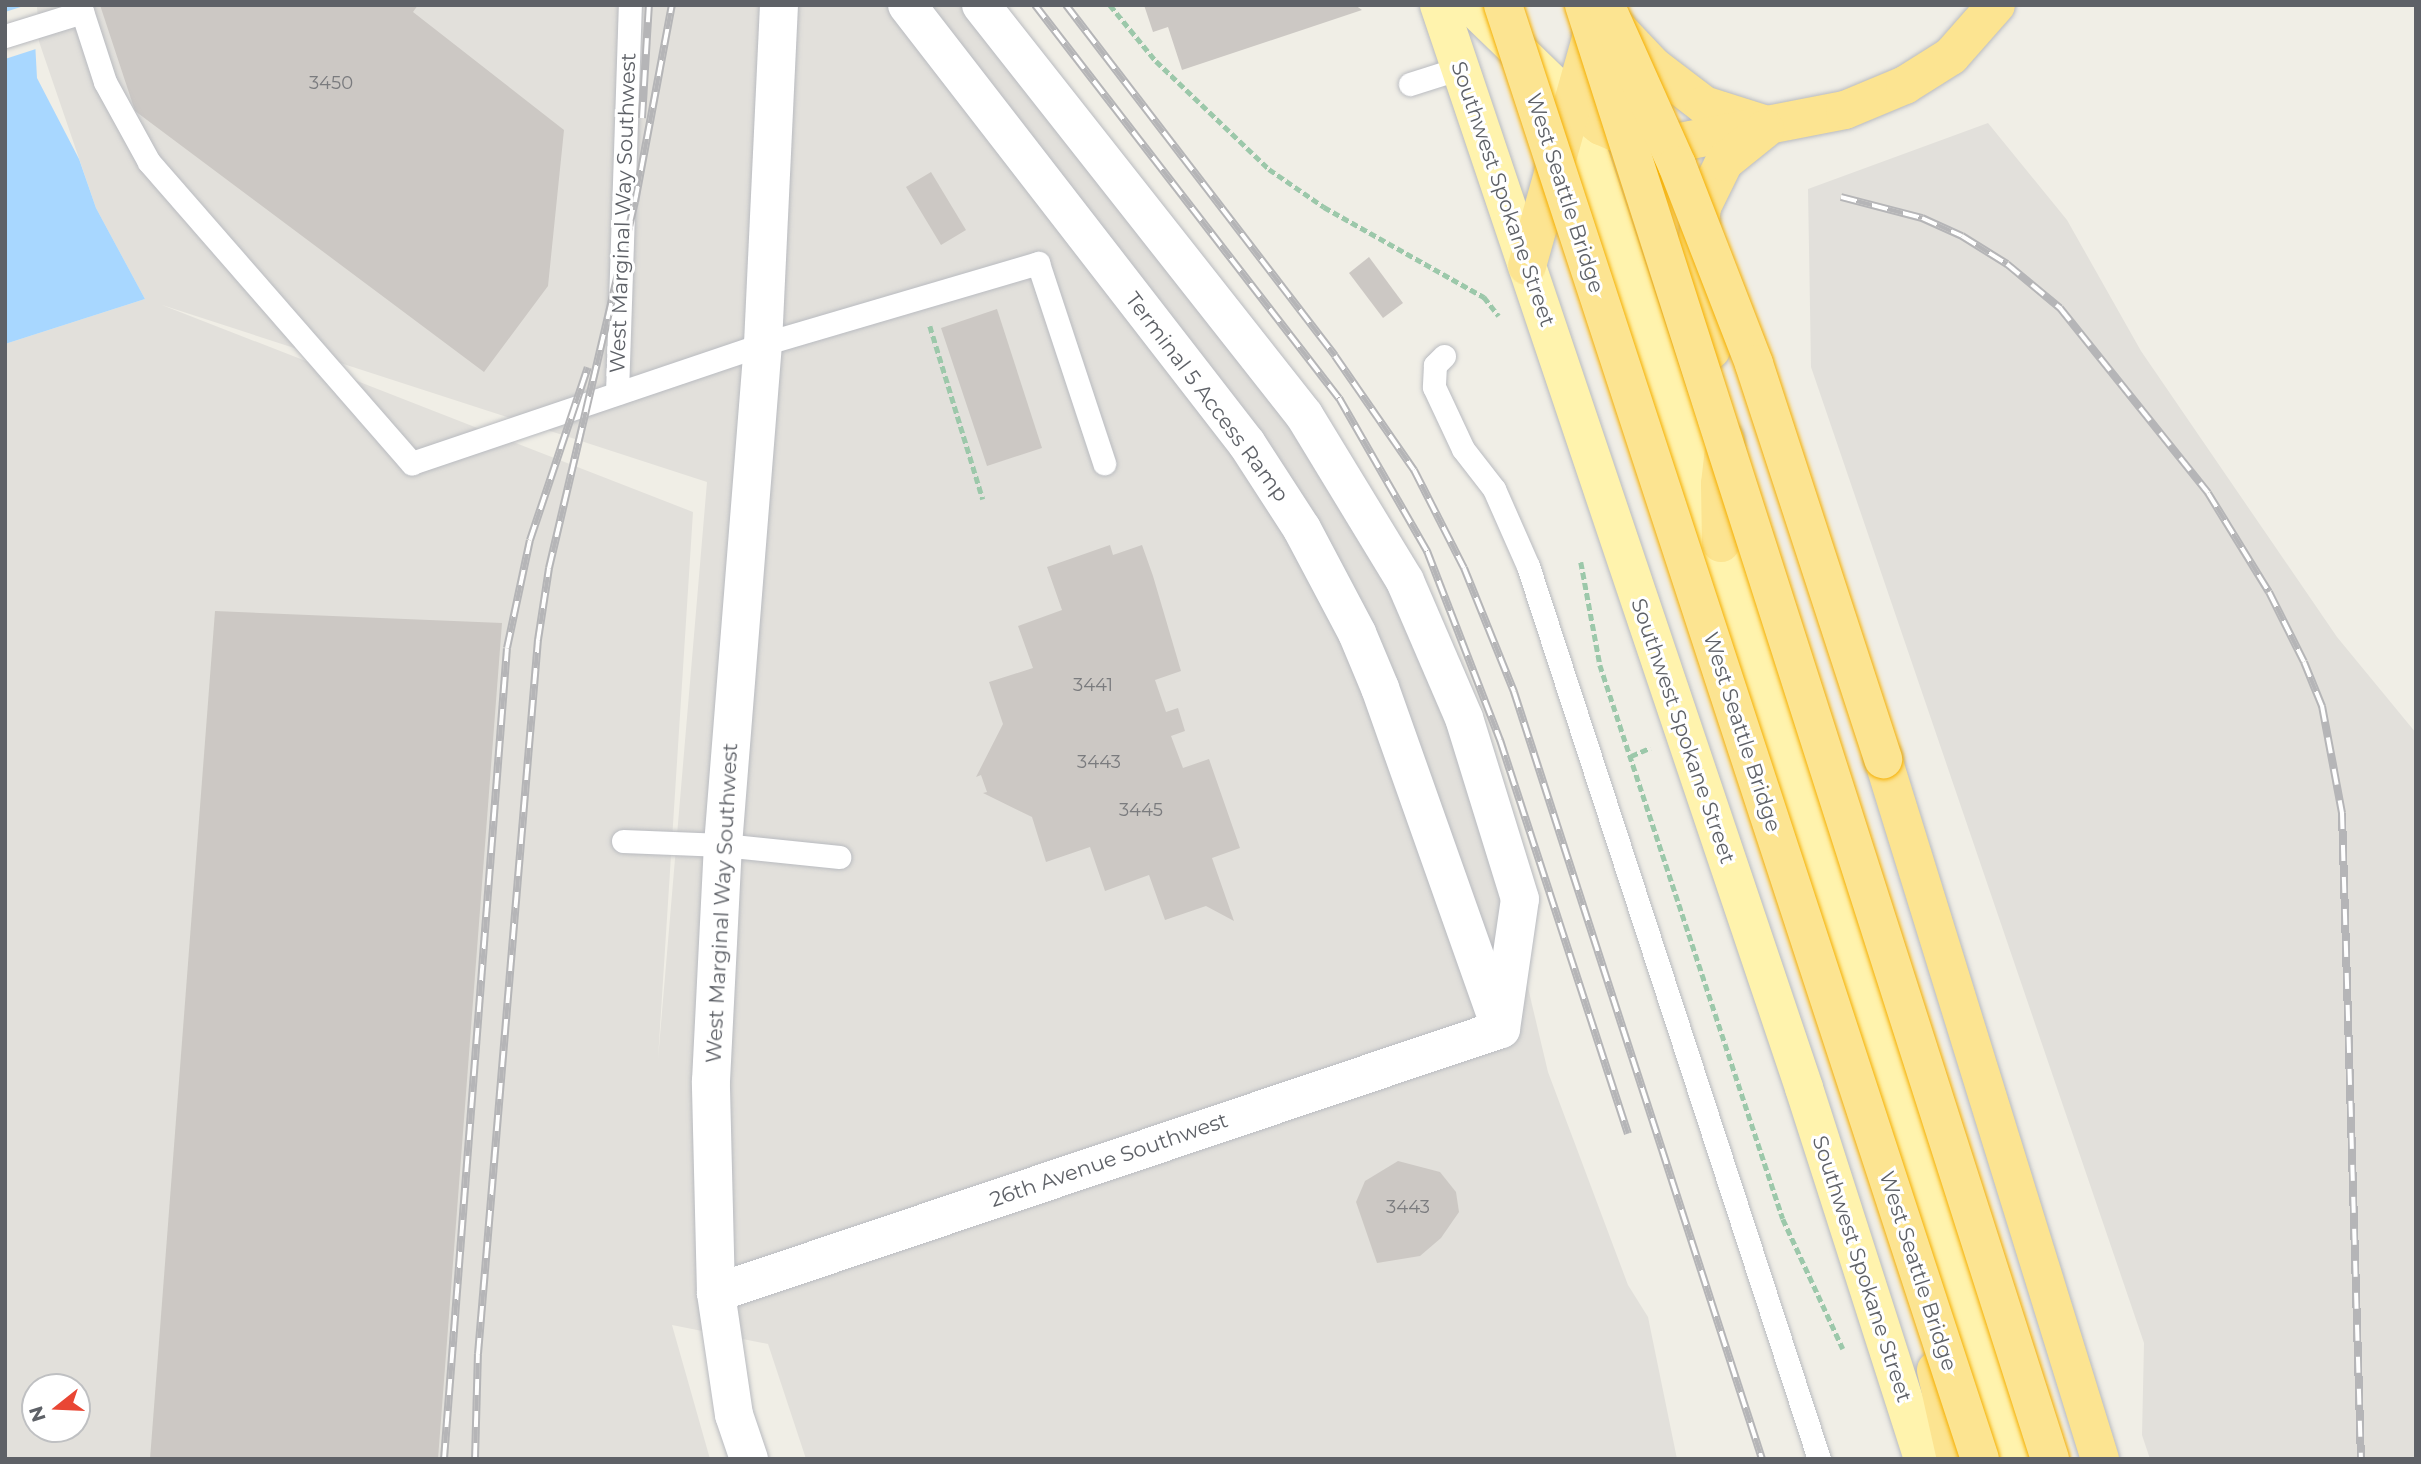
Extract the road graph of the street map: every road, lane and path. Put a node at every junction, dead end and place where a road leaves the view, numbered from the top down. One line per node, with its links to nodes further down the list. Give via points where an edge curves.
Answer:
1 (630, 5): 20 (lane, West Marginal Way Southwest)
2 (779, 5): 18 (street, West Marginal Way Southwest)
3 (907, 5): 29 (street, Terminal 5 Access Ramp, via 1247,444 1303,528 1357,633)
4 (981, 5): 29 (street, via 1304,415 1405,581 1464,718 1520,899)
5 (1439, 5): 12 (main road, Southwest Spokane Street)
6 (1471, 5): 14 (main road)
7 (1503, 5): 30 (highway, West Seattle Bridge, bridge)
8 (1996, 5): 15 (highway, via 1951,56 1905,85 1845,110)
9 (1597, 6): 14 (highway); 15 (highway, via 1653,66 1704,106); 38 (highway, bridge); 39 (highway, bridge, via 1677,165 1754,365 1883,759)
10 (81, 8): 11 (lane); 20 (lane, via 105,82 149,162 412,463)
11 (5, 36)
12 (1460, 68): 13 (lane); 16 (main road, Southwest Spokane Street)
13 (1410, 84)
14 (1573, 104): 15 (highway, via 1601,125 1637,141 1675,144); 16 (highway); 23 (main road)
15 (1769, 125): 23 (highway, via 1724,162 1702,207 1694,268 1726,427 1720,484)
16 (1527, 266): 35 (main road, Southwest Spokane Street, via 1804,1088)
17 (922, 300): 18 (lane); 21 (lane, via 1038,262); 22 (path)
18 (763, 344): 20 (lane, West Marginal Way Southwest); 27 (street, West Marginal Way Southwest)
19 (1444, 356): 34 (lane, via 1435,365 1434,387 1463,449 1494,489 1528,566)
20 (617, 393)
21 (1104, 463)
22 (983, 499)
23 (1721, 543): 32 (main road)
24 (1651, 748): 25 (path)
25 (1630, 756)
26 (623, 841): 27 (lane)
27 (723, 845): 28 (lane); 31 (street, West Marginal Way Southwest, via 711,1081)
28 (839, 857)
29 (1501, 1030): 31 (street, 26th Avenue Southwest)
30 (1905, 1231): 36 (highway, bridge); 37 (highway, West Seattle Bridge, bridge)
31 (716, 1293): 33 (street, West Marginal Way Southwest, via 734,1415)
32 (2016, 1449): 36 (street)
33 (749, 1459)
34 (1819, 1459)
35 (1923, 1459)
36 (1957, 1459)
37 (1980, 1459)
38 (2050, 1459)
39 (2100, 1459)

